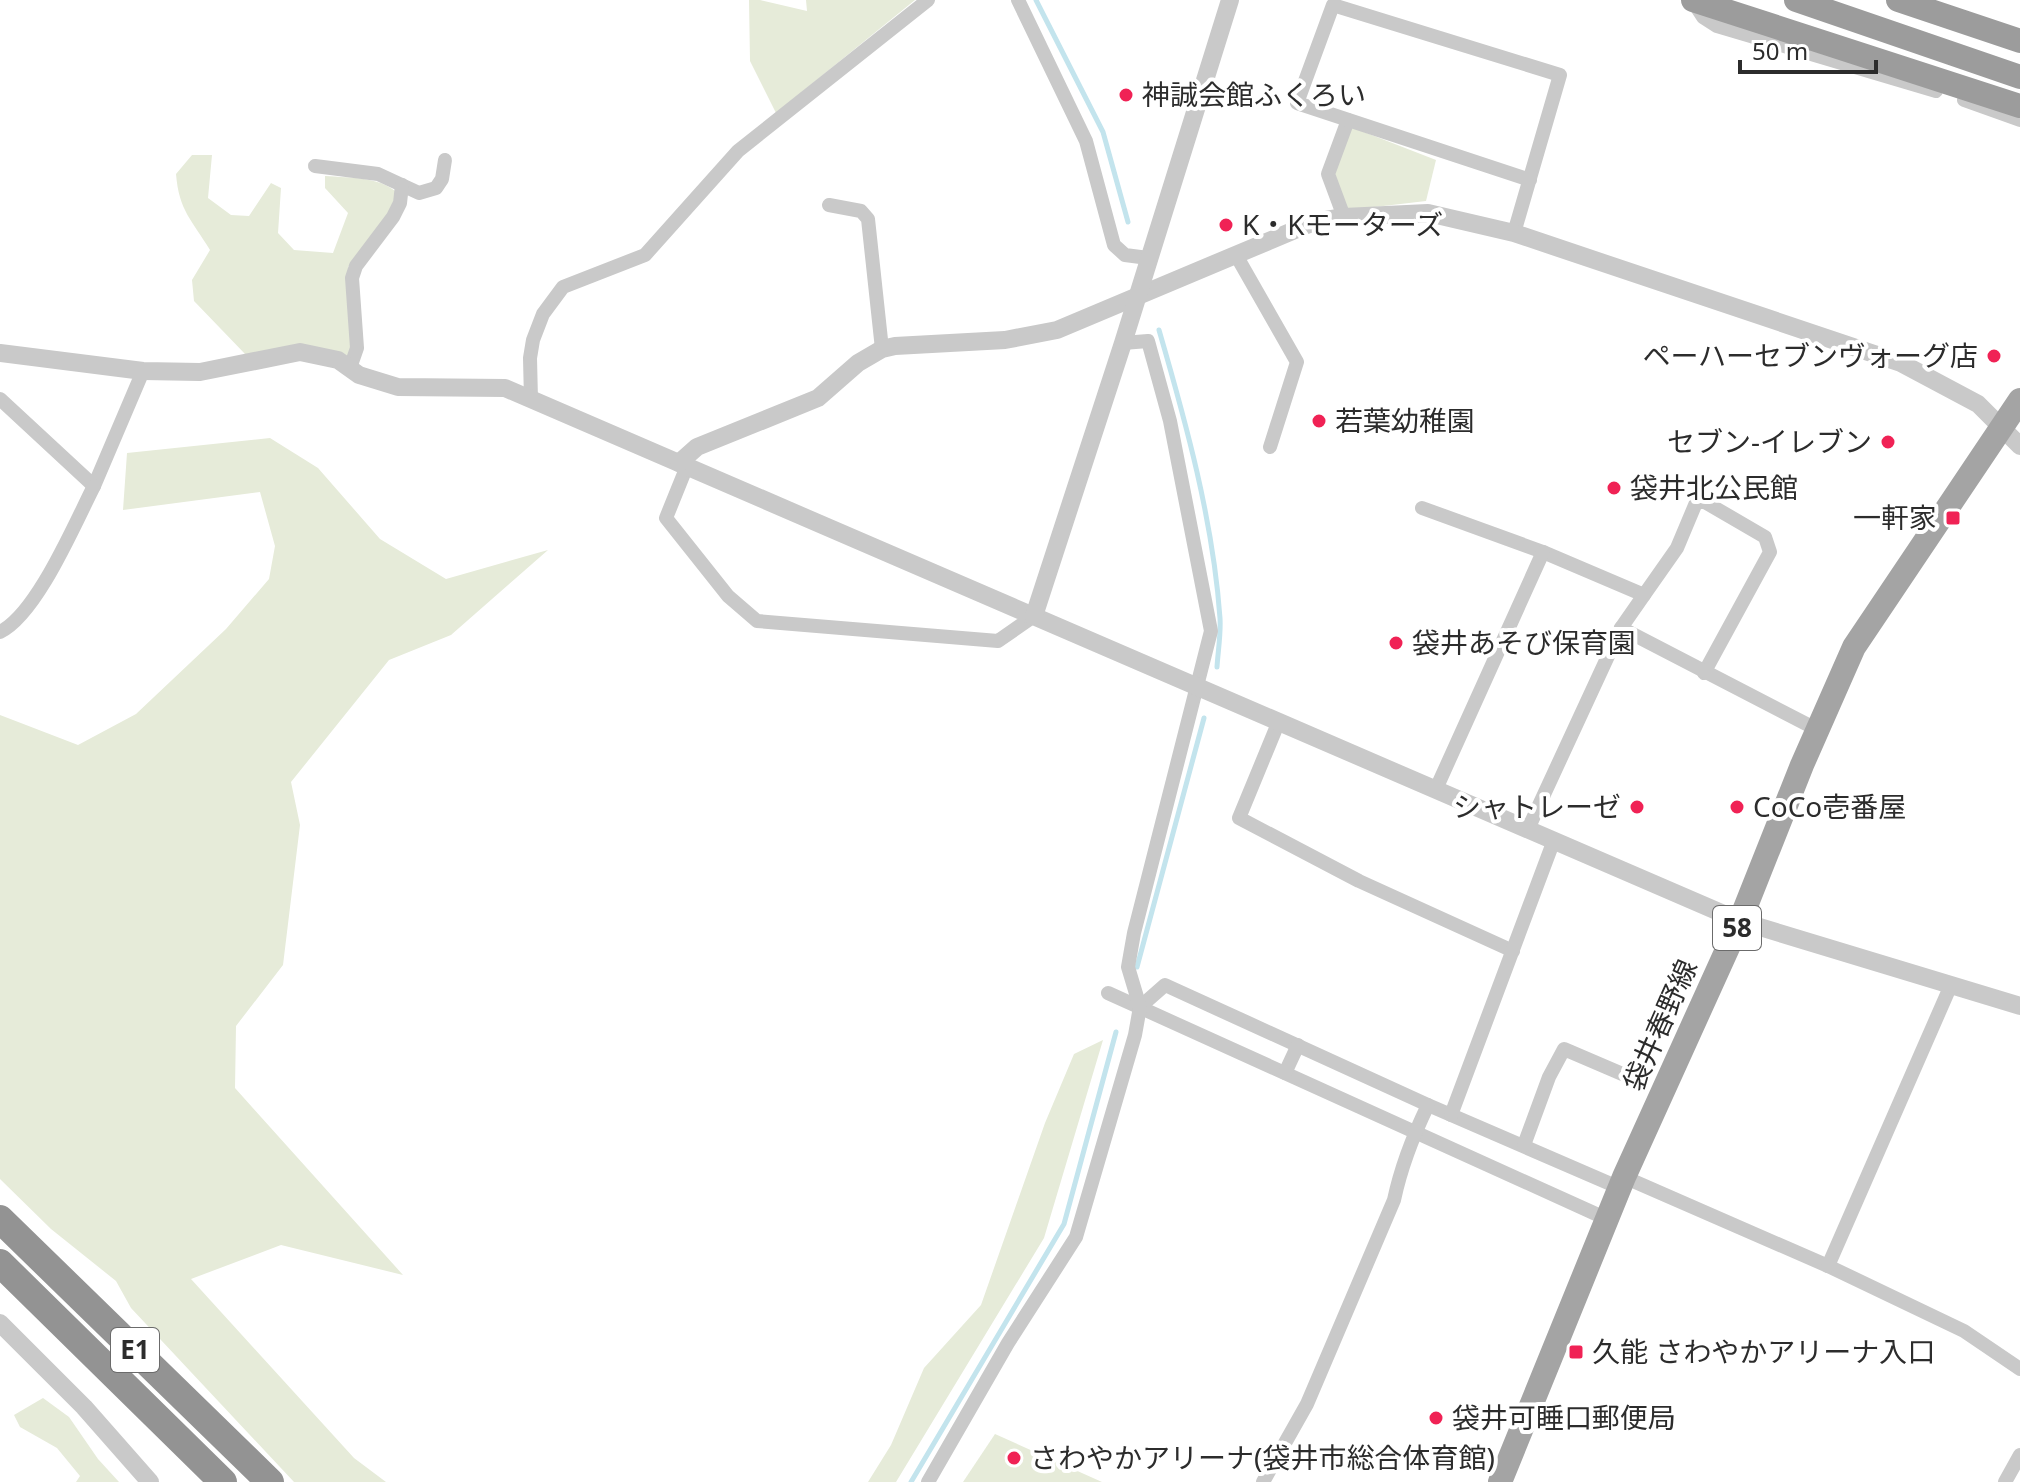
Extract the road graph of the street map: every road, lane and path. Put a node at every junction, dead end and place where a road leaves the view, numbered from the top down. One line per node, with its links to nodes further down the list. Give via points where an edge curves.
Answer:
1 (928, 0): 30 (street, via 738,151 645,255 563,287 543,314 533,340)
2 (1018, 0): 22 (street, via 1086,141 1114,245 1125,255)
3 (1230, 0): 22 (street)
4 (1692, 0): 11 (highway); 13 (street, via 1717,26)
5 (1796, 0): 10 (highway)
6 (1898, 0): 9 (highway)
7 (1945, 0): 8 (highway)
8 (2020, 24)
9 (2020, 41)
10 (2020, 77)
11 (2020, 106)
12 (1348, 120): 16 (street); 16 (street, via 1297,103 1333,5 1560,75); 19 (street, via 1328,174)
13 (2020, 120)
14 (445, 160): 17 (street, via 436,188 419,193)
15 (315, 166): 17 (street, via 378,174)
16 (1530, 180): 20 (street)
17 (402, 185): 27 (street, via 393,217 352,278 357,348)
18 (829, 205): 25 (street, via 861,211 868,219)
19 (1344, 217): 20 (street, via 1428,213); 21 (street, via 1314,222)
20 (1514, 233): 32 (street, via 1901,363 1978,404)
21 (1236, 255): 23 (street); 34 (street, via 1297,362)
22 (1148, 258): 23 (street)
23 (1136, 297): 24 (street); 25 (street, via 1057,330 1005,340)
24 (1123, 343): 40 (street); 44 (street, via 1148,341 1170,421 1211,631)
25 (882, 349): 35 (street, via 818,398 697,447)
26 (0, 353): 28 (street)
27 (350, 368): 28 (street, via 300,352 200,372); 30 (street, via 398,387 505,388)
28 (143, 371): 36 (street)
29 (0, 399): 36 (street)
30 (531, 400): 35 (street)
31 (2020, 400): 32 (main road, 袋井春野線 / 58)
32 (2002, 426): 33 (street); 46 (main road, 袋井春野線 / 58, via 1854,647)
33 (2020, 446)
34 (1270, 447)
35 (683, 464): 40 (street); 40 (street, via 666,518 728,596 757,621 998,641)
36 (94, 486): 42 (street, via 45,581)
37 (1422, 508): 38 (street)
38 (1543, 552): 39 (street); 47 (street)
39 (1644, 595): 41 (street); 43 (street, via 1677,548 1698,498 1765,537 1770,552)
40 (1034, 616): 44 (street)
41 (1621, 628): 43 (street); 48 (street)
42 (0, 632)
43 (1704, 673): 46 (street)
44 (1198, 686): 45 (street); 55 (street, via 1134,933 1128,967)
45 (1279, 721): 47 (street); 51 (street, via 1239,818 1359,881)
46 (1818, 730): 50 (main road, 袋井春野線 / 58)
47 (1436, 789): 48 (street)
48 (1528, 829): 49 (street)
49 (1554, 840): 50 (street); 51 (street)
50 (1740, 921): 52 (street); 63 (main road, 袋井春野線 / 58)
51 (1513, 951): 60 (street)
52 (1951, 985): 54 (street); 67 (street)
53 (1108, 993): 55 (street)
54 (2020, 1006)
55 (1140, 1007): 56 (street, via 1165,985); 57 (street); 74 (street, via 1076,1237)
56 (1298, 1045): 57 (street); 59 (street)
57 (1285, 1073): 61 (street)
58 (1634, 1079): 62 (street, via 1564,1049)
59 (1428, 1105): 60 (street); 61 (street)
60 (1451, 1115): 62 (street)
61 (1415, 1132): 65 (street); 75 (street, via 1394,1200 1313,1389)
62 (1524, 1145): 63 (street)
63 (1622, 1183): 65 (main road, 袋井春野線 / 58); 67 (street)
64 (0, 1219): 73 (highway, E1)
65 (1607, 1219): 76 (main road, 袋井春野線 / 58)
66 (0, 1263): 72 (highway, E1)
67 (1828, 1266): 69 (street, via 1964,1331)
68 (0, 1323): 71 (street)
69 (2020, 1369)
70 (2020, 1455): 77 (street)
71 (150, 1482)
72 (223, 1482)
73 (270, 1482)
74 (928, 1482)
75 (1263, 1482)
76 (1500, 1482)
77 (2005, 1482)

